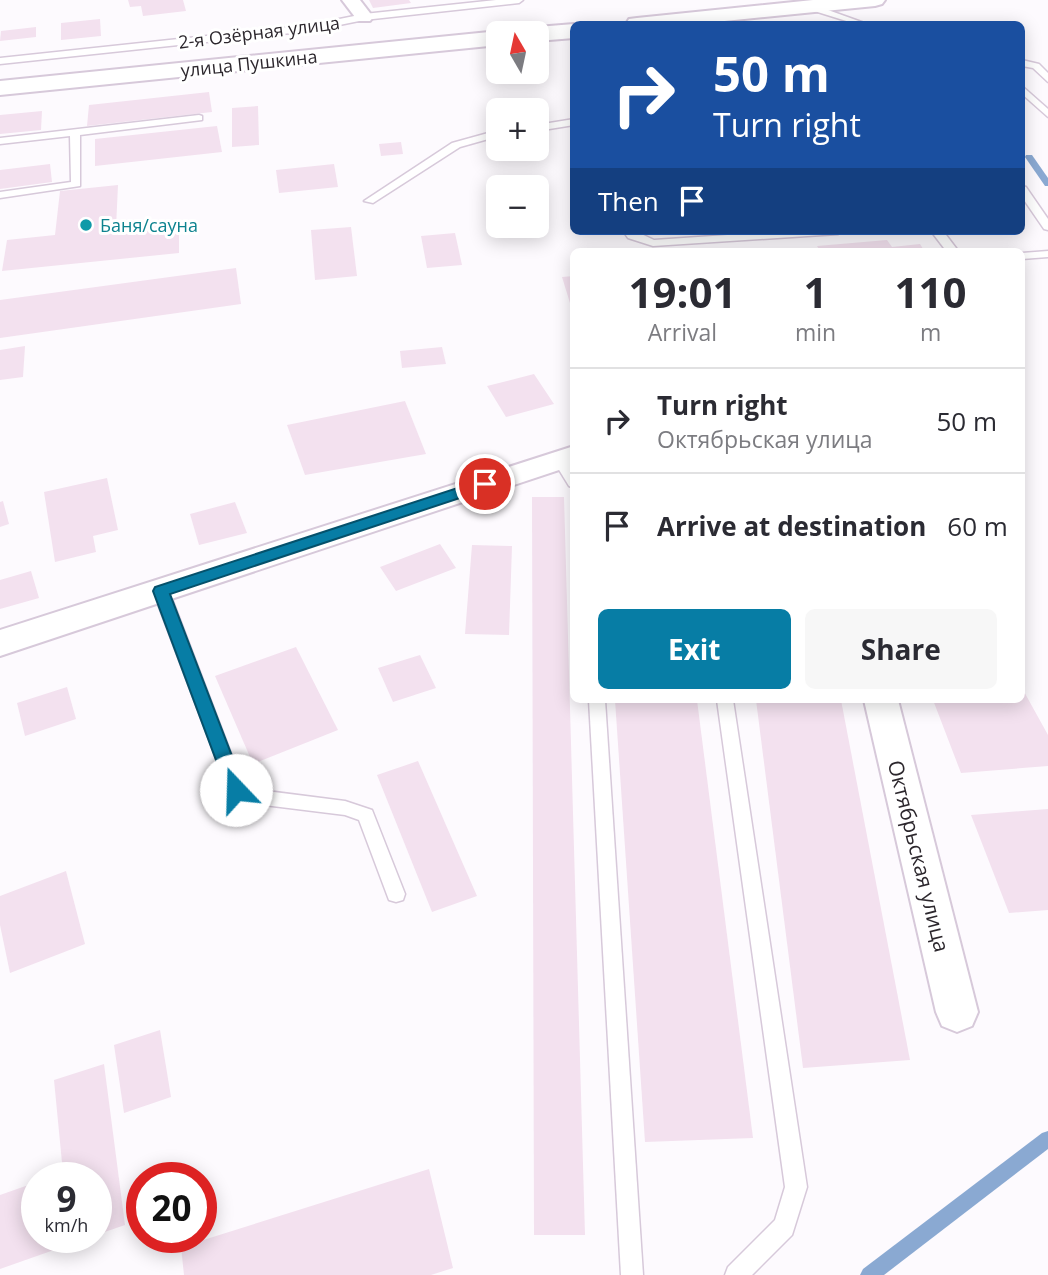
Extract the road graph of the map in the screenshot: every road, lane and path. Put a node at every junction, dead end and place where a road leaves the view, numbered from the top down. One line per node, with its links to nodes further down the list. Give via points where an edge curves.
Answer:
1 (351, 0): 7 (street)
2 (432, 0): 6 (lane)
3 (519, 0): 6 (lane, 2-я Озёрная улица)
4 (876, 0): 5 (main road)
5 (811, 7): 8 (main road); 9 (lane)
6 (440, 8): 7 (lane, 2-я Озёрная улица)
7 (364, 17): 13 (lane, 2-я Озёрная улица, via 310,28)
8 (668, 21)
9 (854, 21)
10 (570, 31): 11 (main road)
11 (550, 33)
12 (486, 39): 16 (main road, улица Пушкина)
13 (0, 61)
14 (1025, 64): 15 (lane, via 1036,66)
15 (1048, 79)
16 (0, 88)
17 (1025, 92): 18 (lane)
18 (1036, 102): 19 (lane); 20 (lane)
19 (1025, 103)
20 (1048, 114)
21 (199, 118): 24 (lane)
22 (570, 123): 23 (lane)
23 (549, 126)
24 (75, 133): 26 (lane); 28 (lane, via 76,184)
25 (486, 137): 29 (lane, via 457,145)
26 (0, 141)
27 (1025, 193): 30 (lane)
28 (0, 195)
29 (369, 201)
30 (1048, 227)
31 (631, 235): 32 (lane, via 653,243)
32 (776, 235)
33 (1048, 254): 34 (lane)
34 (1025, 256)
35 (569, 466): 36 (street)
36 (161, 591): 37 (street); 41 (lane, via 236,790 366,815)
37 (0, 643)
38 (597, 703): 43 (lane)
39 (725, 703): 44 (lane, via 796,1187 784,1227)
40 (882, 703): 42 (street, Октябрьская улица)
41 (396, 894)
42 (957, 1012)
43 (632, 1275)
44 (736, 1275)

